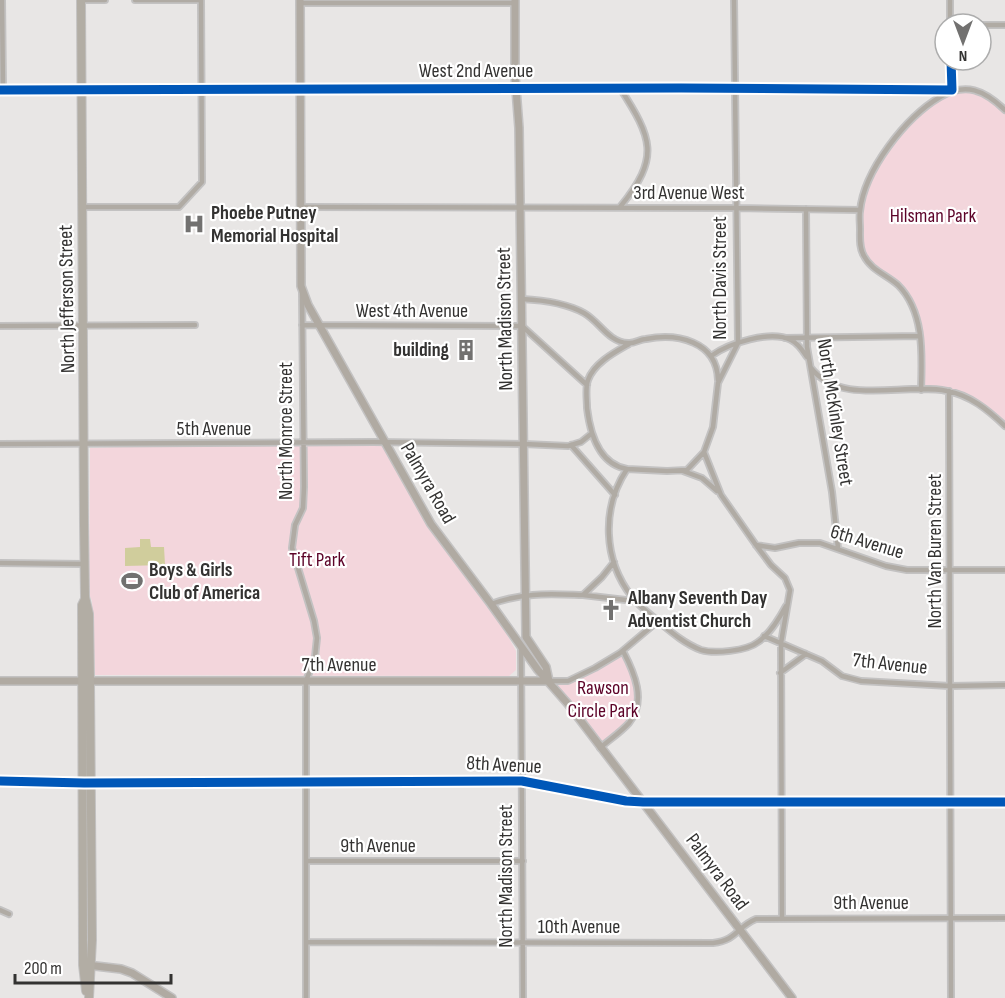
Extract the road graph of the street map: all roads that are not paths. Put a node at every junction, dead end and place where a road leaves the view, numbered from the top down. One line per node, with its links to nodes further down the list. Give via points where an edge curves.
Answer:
1 (2, 0): 17 (street)
2 (81, 0): 3 (street); 13 (main road, North Jefferson Street)
3 (105, 0)
4 (135, 0): 5 (street)
5 (152, 0): 6 (street)
6 (201, 0): 14 (street)
7 (734, 0): 12 (street, North Davis Street)
8 (300, 1): 9 (street); 15 (main road, North Monroe Street)
9 (515, 1): 16 (main road, North Madison Street)
10 (951, 72): 18 (street)
11 (620, 88): 12 (street, West 2nd Avenue); 16 (street, West 2nd Avenue); 23 (street, via 639,117 647,147 643,173)
12 (735, 88): 18 (street, West 2nd Avenue); 24 (street, North Davis Street)
13 (82, 89): 14 (street, West 2nd Avenue); 17 (street, West 2nd Avenue); 20 (main road, North Jefferson Street)
14 (201, 89): 15 (street, West 2nd Avenue); 20 (street, via 202,182 189,197 178,207)
15 (301, 89): 16 (street, West 2nd Avenue); 21 (main road, North Monroe Street)
16 (517, 89): 22 (main road, North Madison Street)
17 (2, 90)
18 (952, 90): 19 (street, via 985,93); 26 (street, via 905,125 868,184)
19 (1005, 110)
20 (82, 207): 29 (main road, North Jefferson Street)
21 (301, 207): 22 (street, 3rd Avenue West); 27 (main road, North Monroe Street)
22 (520, 207): 23 (street, 3rd Avenue West); 28 (main road, North Madison Street)
23 (620, 207): 24 (street, 3rd Avenue West)
24 (735, 208): 25 (street, 3rd Avenue West); 38 (street, North Davis Street)
25 (806, 209): 26 (street, 3rd Avenue West); 36 (street, North McKinley Street)
26 (860, 210): 35 (street, via 863,254 906,294)
27 (302, 286): 32 (street, North Monroe Street); 33 (main road, Palmyra Road)
28 (522, 298): 34 (main road, North Madison Street); 39 (street, via 574,308 607,335)
29 (83, 325): 30 (street); 31 (street); 52 (main road, North Jefferson Street)
30 (0, 326)
31 (195, 326)
32 (302, 326): 33 (street, West 4th Avenue); 49 (street, North Monroe Street)
33 (320, 326): 34 (street, West 4th Avenue); 50 (main road, Palmyra Road)
34 (522, 326): 44 (street); 53 (main road, North Madison Street)
35 (920, 336): 36 (street); 45 (street)
36 (806, 337): 37 (street); 41 (street, North McKinley Street)
37 (785, 338): 38 (street); 41 (street, via 795,342)
38 (738, 343): 40 (street); 43 (street, North Davis Street)
39 (629, 344): 40 (street, via 646,338 680,338 697,343); 44 (street, via 599,364)
40 (711, 356): 43 (street)
41 (808, 358): 42 (street, North McKinley Street)
42 (809, 366): 45 (street, via 823,381 837,387); 61 (street, North McKinley Street, via 817,395)
43 (718, 383): 55 (street, North Davis Street, via 713,427)
44 (587, 385): 48 (street)
45 (921, 390): 46 (street)
46 (949, 391): 47 (street, via 982,405); 65 (street, North Van Buren Street)
47 (1005, 426)
48 (591, 434): 54 (street, 5th Avenue); 56 (street, via 612,464)
49 (303, 443): 50 (street, 5th Avenue); 52 (street, 5th Avenue); 81 (street, North Monroe Street, via 303,508 292,548 317,638)
50 (385, 443): 53 (street, 5th Avenue); 71 (main road, Palmyra Road, via 431,524)
51 (0, 444): 52 (street, 5th Avenue)
52 (85, 444): 64 (main road, North Jefferson Street)
53 (524, 444): 54 (street, 5th Avenue); 67 (main road, North Madison Street)
54 (571, 445): 58 (street)
55 (704, 452): 57 (street); 59 (street)
56 (627, 469): 57 (street); 58 (street)
57 (683, 471): 59 (street, via 702,478)
58 (615, 495): 62 (street, via 608,520)
59 (721, 495): 60 (street)
60 (756, 545): 61 (street, 6th Avenue, via 775,548 809,542); 69 (street, via 785,578)
61 (838, 548): 65 (street, 6th Avenue, via 894,568)
62 (614, 562): 68 (street); 70 (street)
63 (0, 563): 64 (street)
64 (85, 564): 84 (main road, North Jefferson Street, via 82,615)
65 (950, 570): 66 (street, 6th Avenue); 85 (street, North Van Buren Street)
66 (1005, 570)
67 (526, 594): 68 (street); 71 (street); 74 (main road, North Madison Street)
68 (583, 595): 70 (street)
69 (789, 600): 73 (street, via 779,620); 75 (street)
70 (636, 602): 72 (street)
71 (491, 604): 76 (main road, Palmyra Road)
72 (658, 621): 73 (street, via 702,650 736,650 758,643); 77 (street, 7th Avenue)
73 (764, 636): 75 (street, 7th Avenue)
74 (526, 637): 83 (main road, Palmyra Road, via 546,667)
75 (781, 644): 78 (street, 7th Avenue); 79 (street)
76 (521, 647): 82 (street, North Madison Street); 83 (main road, Palmyra Road)
77 (623, 651): 83 (street, 7th Avenue, via 568,681); 87 (street, via 636,680 638,700 628,724)
78 (806, 654): 79 (street); 85 (street, 7th Avenue, via 861,681)
79 (780, 673): 93 (street)
80 (0, 681): 84 (main road, 7th Avenue)
81 (306, 681): 82 (main road, 7th Avenue); 84 (main road, 7th Avenue); 89 (street, North Monroe Street)
82 (521, 681): 83 (main road, 7th Avenue); 90 (street, North Madison Street)
83 (549, 681): 87 (main road, Palmyra Road)
84 (86, 682): 91 (main road, North Jefferson Street)
85 (950, 686): 86 (street, 7th Avenue); 94 (street, North Van Buren Street)
86 (1005, 686)
87 (600, 748): 92 (main road, Palmyra Road)
88 (0, 781): 91 (street, 8th Avenue)
89 (305, 781): 90 (street, 8th Avenue); 91 (street, 8th Avenue); 96 (street, North Monroe Street)
90 (522, 781): 92 (street, 8th Avenue); 97 (street, North Madison Street)
91 (87, 783): 106 (main road, North Jefferson Street)
92 (643, 802): 93 (main road, 8th Avenue); 103 (main road, Palmyra Road)
93 (780, 802): 94 (main road, 8th Avenue); 100 (street)
94 (950, 802): 95 (main road, 8th Avenue); 101 (street, North Van Buren Street)
95 (1005, 802)
96 (306, 861): 97 (street, 9th Avenue); 104 (street, North Monroe Street)
97 (523, 861): 105 (street, North Madison Street)
98 (0, 910): 99 (street)
99 (9, 914)
100 (782, 918): 101 (street, 9th Avenue); 103 (street, 9th Avenue, via 756,919)
101 (951, 918): 102 (street, 9th Avenue); 112 (street, North Van Buren Street)
102 (1005, 918)
103 (739, 930): 105 (street, 10th Avenue, via 728,940 713,943); 111 (main road, Palmyra Road)
104 (306, 942): 105 (street, 10th Avenue); 109 (street, North Monroe Street)
105 (523, 942): 110 (street, North Madison Street)
106 (87, 965): 107 (main road, North Jefferson Street); 108 (main road, via 132,973)
107 (88, 998)
108 (172, 998)
109 (306, 998)
110 (523, 998)
111 (792, 998)
112 (951, 998)

